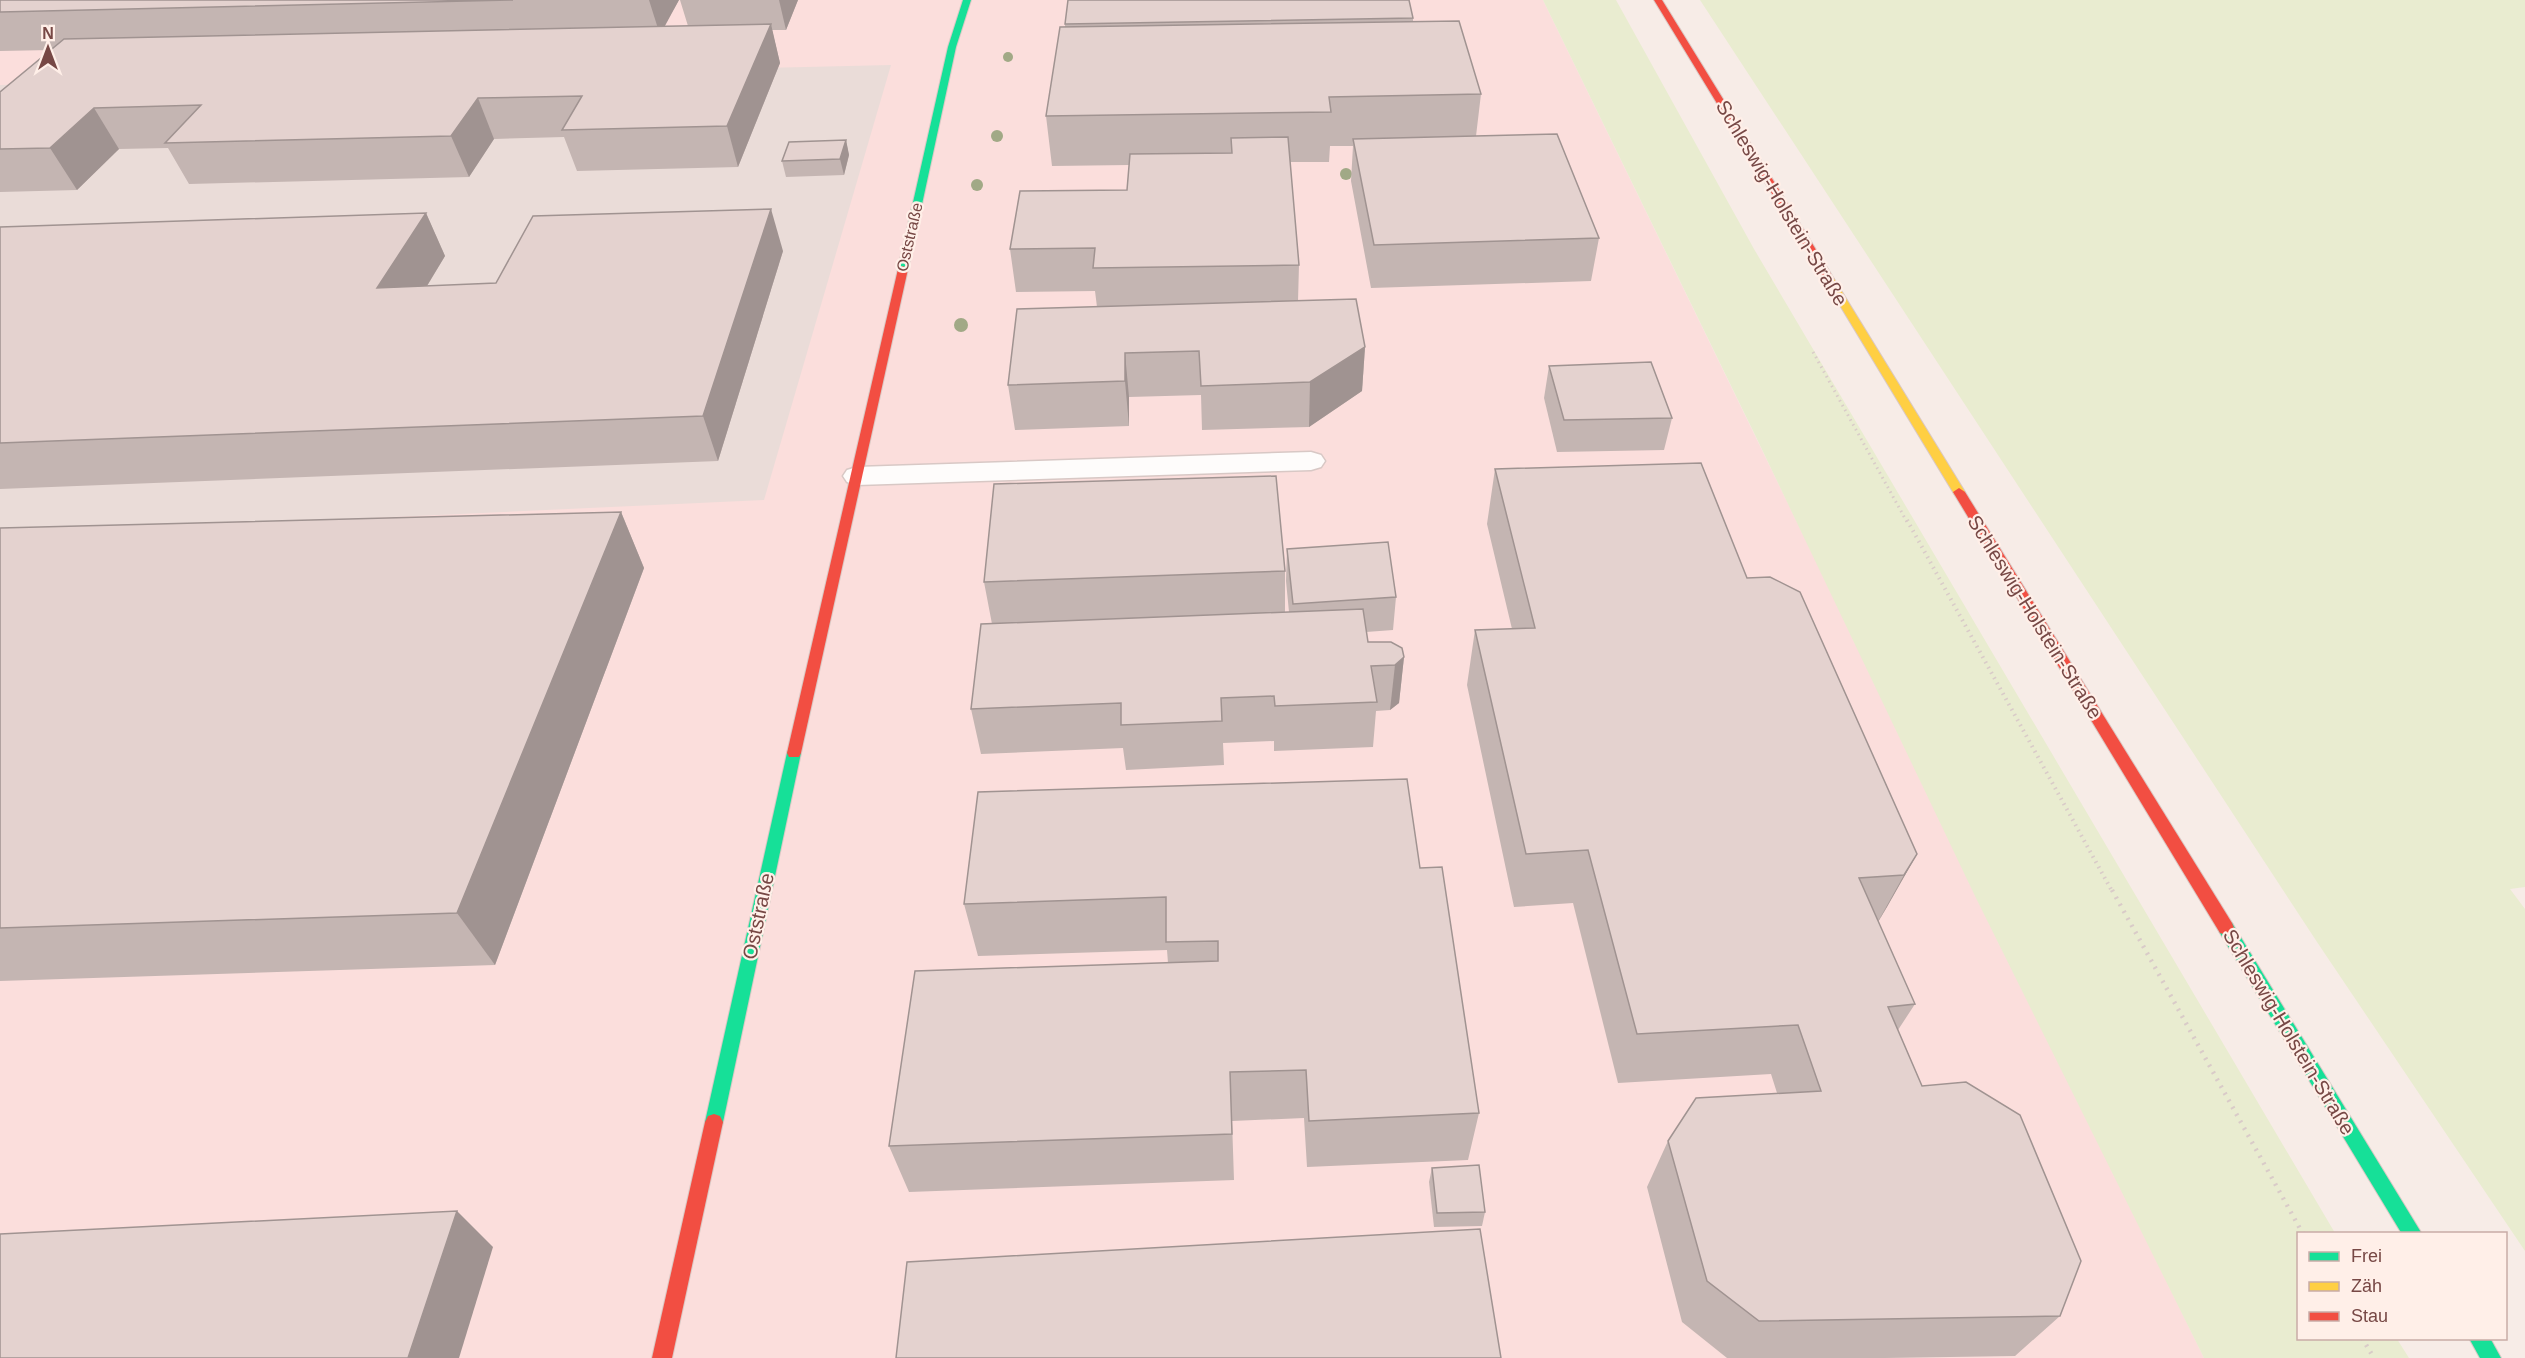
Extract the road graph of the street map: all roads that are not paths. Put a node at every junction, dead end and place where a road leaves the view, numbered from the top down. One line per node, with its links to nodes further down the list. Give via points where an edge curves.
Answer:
1 (967, 0): 4 (street, Oststraße, via 950,56)
2 (1658, 0): 5 (street, Schleswig-Holstein-Straße)
3 (1311, 461): 4 (street)
4 (857, 476): 7 (street, Oststraße, via 829,588)
5 (2412, 1232)
6 (2479, 1340): 8 (street)
7 (663, 1358)
8 (2491, 1358)

